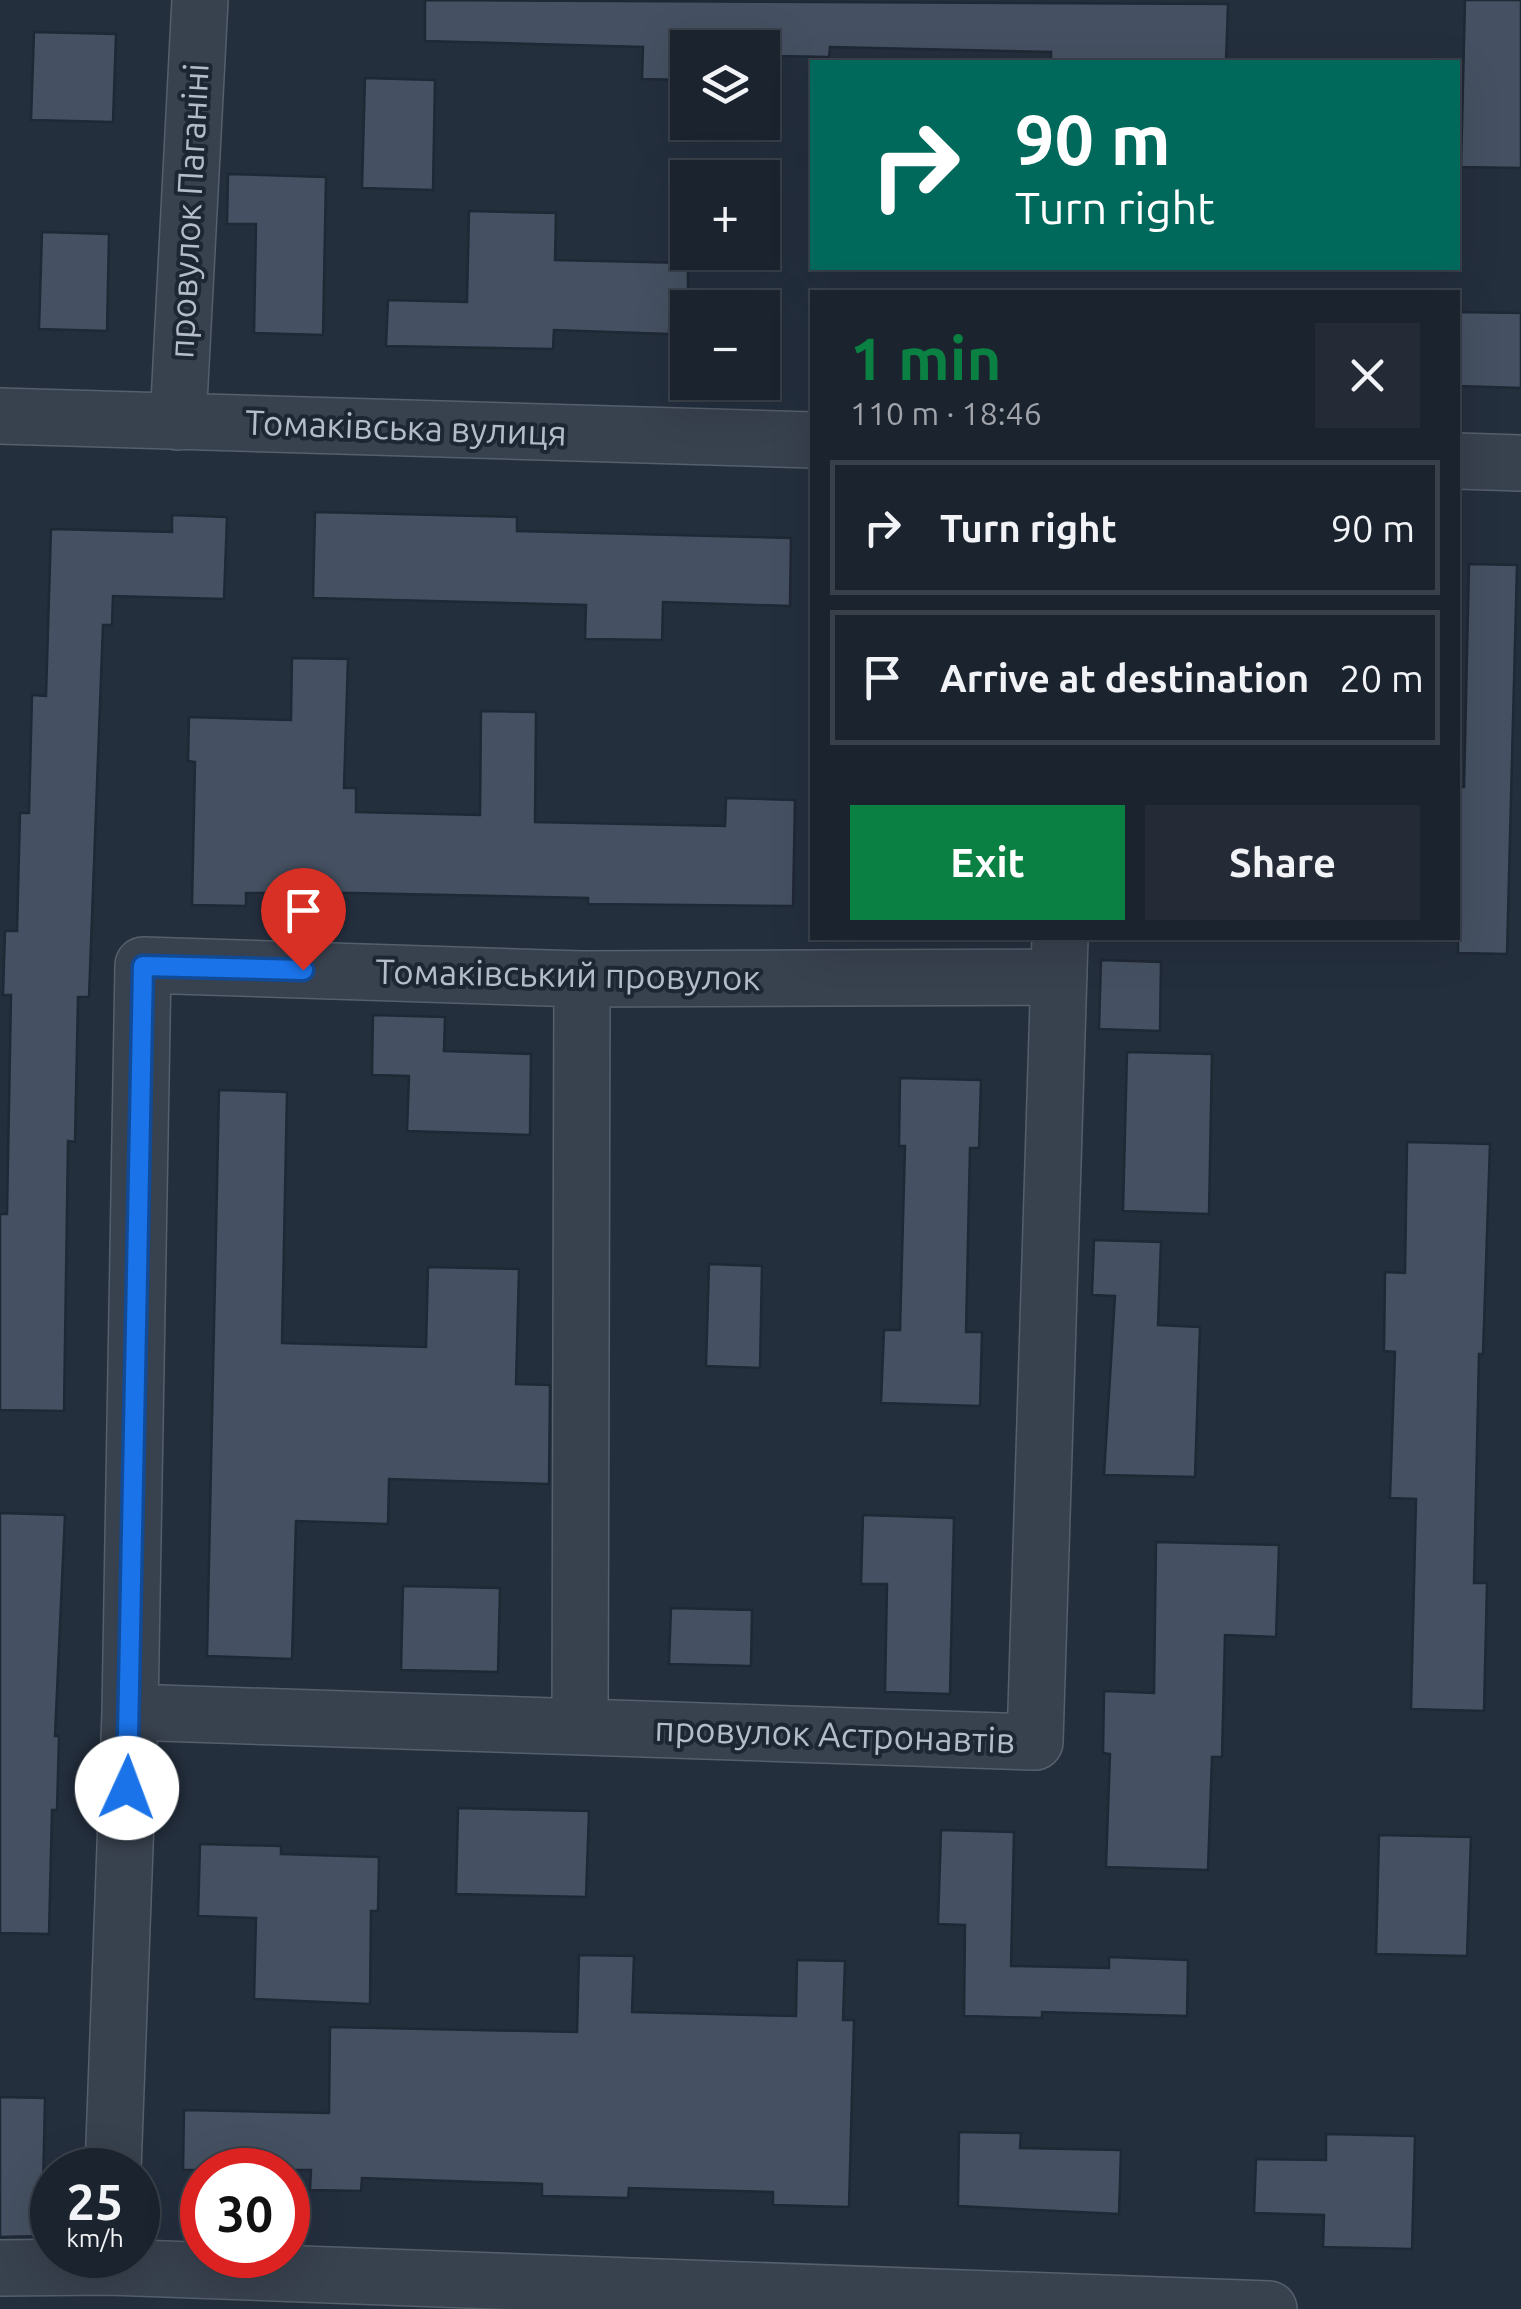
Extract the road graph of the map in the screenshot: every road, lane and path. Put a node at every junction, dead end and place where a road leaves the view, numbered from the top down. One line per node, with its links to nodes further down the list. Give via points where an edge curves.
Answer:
1 (200, 0): 3 (street, провулок Паганіні)
2 (0, 416): 3 (street, Томаківська вулиця)
3 (178, 422): 4 (street, Томаківська вулиця)
4 (810, 440)
5 (1460, 461): 6 (street)
6 (1521, 463)
7 (1059, 957): 8 (street, Томаківський провулок); 10 (street, провулок Астронавтів, via 1035,1742)
8 (582, 979): 9 (street, Томаківський провулок, via 143,966); 10 (street)
9 (130, 1712): 10 (street, провулок Астронавтів); 11 (street, Томаківський провулок)
10 (580, 1726)
11 (113, 2148)
12 (160, 2263): 15 (street)
13 (30, 2266): 14 (street)
14 (0, 2268)
15 (1268, 2309)

